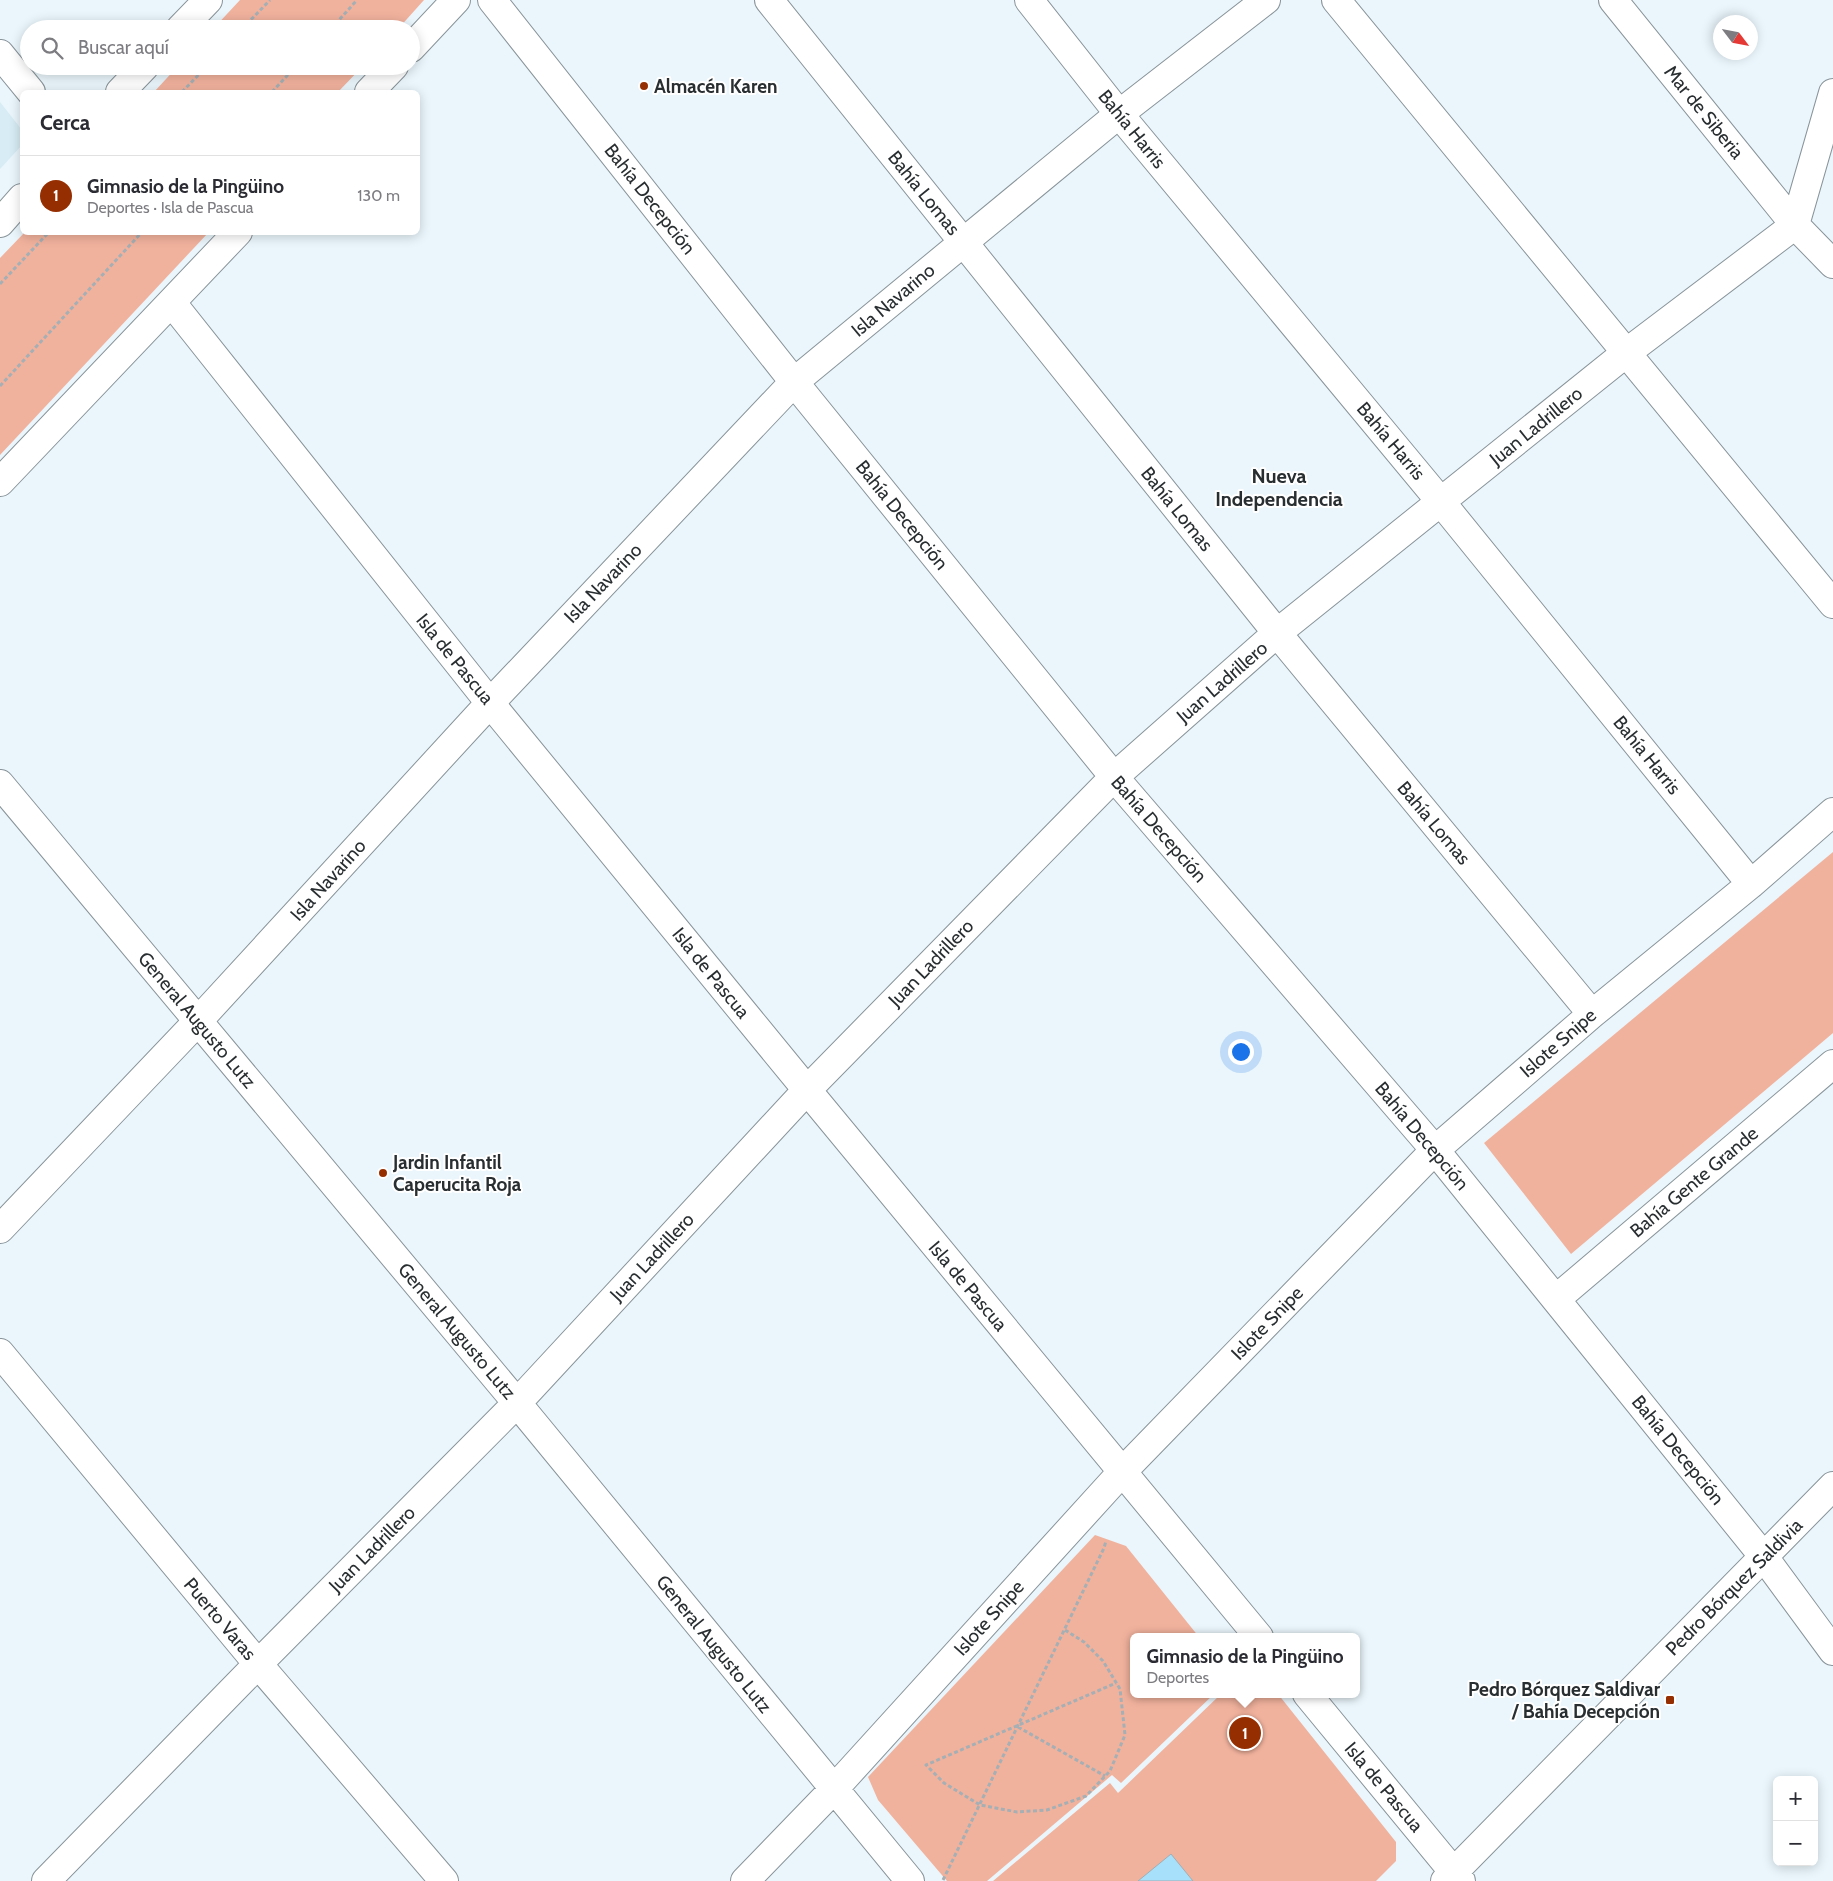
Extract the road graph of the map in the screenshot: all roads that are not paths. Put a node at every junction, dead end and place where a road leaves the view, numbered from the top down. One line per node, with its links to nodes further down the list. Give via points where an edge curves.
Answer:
1 (456, 0): 10 (street)
2 (492, 0): 27 (street, Bahía Decepción)
3 (769, 0): 23 (street, Bahía Lomas)
4 (1028, 0): 18 (street, Bahía Harris)
5 (1266, 0): 18 (street, Isla Navarino)
6 (1336, 0): 26 (street)
7 (1613, 0): 21 (street, Mar de Siberia)
8 (201, 2): 9 (street)
9 (187, 20)
10 (420, 38)
11 (0, 54): 14 (street)
12 (136, 75): 15 (street)
13 (385, 75): 16 (street)
14 (29, 90)
15 (122, 90)
16 (371, 90)
17 (1833, 93): 21 (street)
18 (1119, 114): 23 (street, Isla Navarino); 29 (street, Bahía Harris)
19 (20, 200): 20 (street)
20 (0, 223)
21 (1795, 225): 24 (street, Mar de Siberia); 26 (street, Juan Ladrillero)
22 (235, 235): 25 (street)
23 (963, 243): 27 (street, Isla Navarino); 31 (street, Bahía Lomas)
24 (1828, 254)
25 (172, 303): 28 (street); 32 (street, Isla de Pascua)
26 (1626, 353): 29 (street, Juan Ladrillero); 30 (street)
27 (794, 382): 32 (street, Isla Navarino); 33 (street, Bahía Decepción)
28 (0, 482)
29 (1442, 502): 31 (street, Juan Ladrillero); 36 (street, Bahía Harris)
30 (1833, 604)
31 (1277, 633): 33 (street, Juan Ladrillero); 37 (street, Bahía Lomas)
32 (490, 703): 38 (street, Isla Navarino); 40 (street, Isla de Pascua)
33 (1114, 777): 40 (street, Juan Ladrillero); 41 (street, Bahía Decepción)
34 (0, 784): 38 (street, General Augusto Lutz)
35 (1833, 812): 36 (street, Islote Snipe)
36 (1751, 884): 37 (street, Islote Snipe)
37 (1592, 1014): 41 (street, Islote Snipe)
38 (198, 1022): 42 (street, Isla Navarino); 45 (street, General Augusto Lutz)
39 (1833, 1064): 43 (street, Bahía Gente Grande)
40 (807, 1090): 45 (street, Juan Ladrillero); 46 (street, Isla de Pascua)
41 (1435, 1150): 43 (street, Bahía Decepción); 46 (street, Islote Snipe)
42 (0, 1229)
43 (1556, 1299): 48 (street, Bahía Decepción)
44 (0, 1353): 51 (street, Puerto Varas)
45 (517, 1403): 51 (street, Juan Ladrillero); 53 (street, General Augusto Lutz)
46 (1122, 1472): 49 (street, Isla de Pascua); 53 (street, Islote Snipe)
47 (1833, 1486): 48 (street, Pedro Bórquez Saldivia)
48 (1764, 1557): 50 (street, Bahía Decepción); 54 (street, Pedro Bórquez Saldivia)
49 (1256, 1633)
50 (1833, 1651)
51 (258, 1664): 55 (street, Juan Ladrillero); 56 (street, Puerto Varas)
52 (1310, 1698): 54 (street, Isla de Pascua)
53 (834, 1789): 57 (street, Islote Snipe); 58 (street, General Augusto Lutz)
54 (1454, 1878)
55 (46, 1881)
56 (444, 1881)
57 (745, 1881)
58 (910, 1881)

